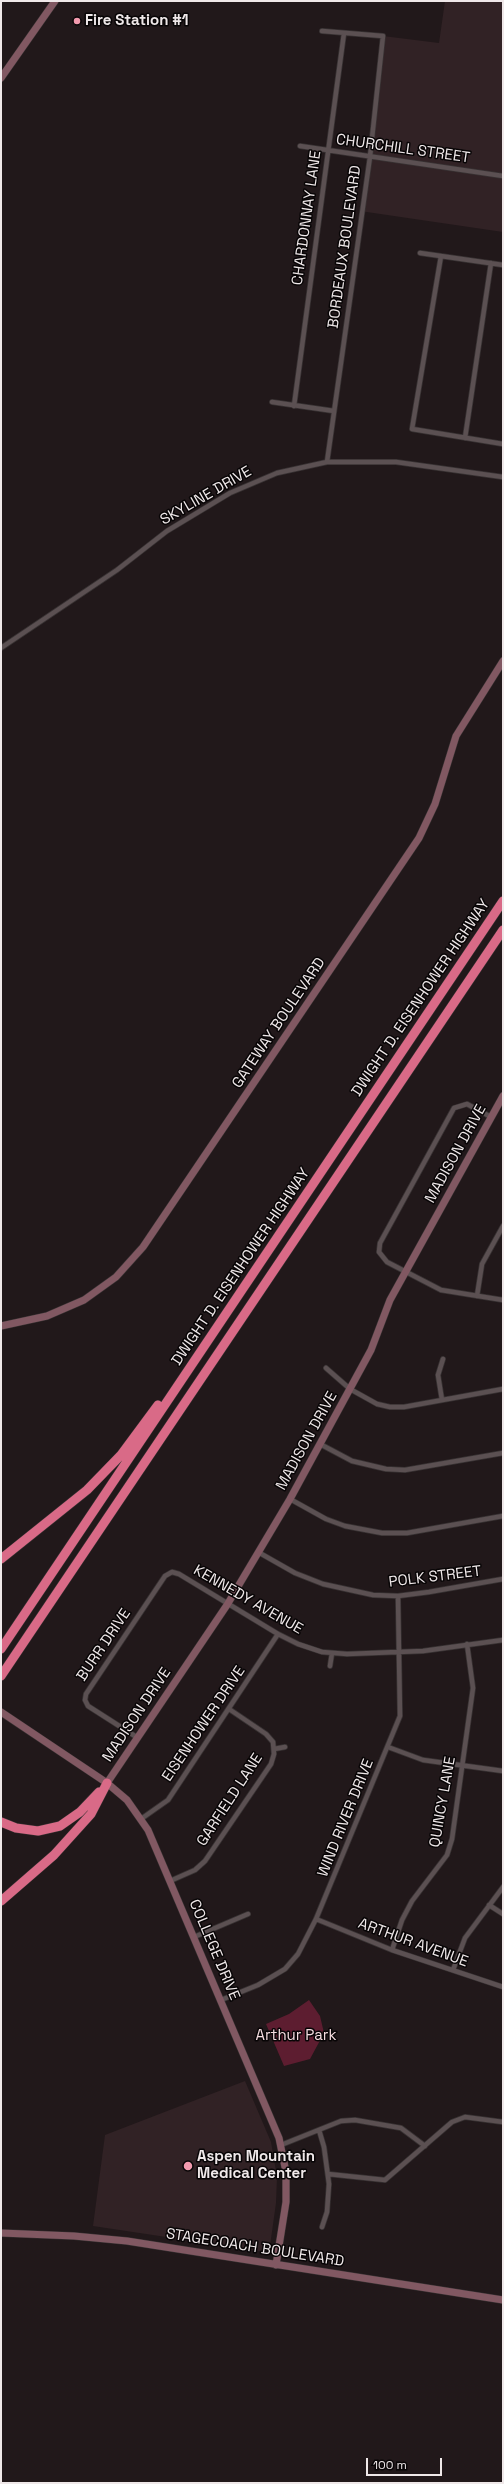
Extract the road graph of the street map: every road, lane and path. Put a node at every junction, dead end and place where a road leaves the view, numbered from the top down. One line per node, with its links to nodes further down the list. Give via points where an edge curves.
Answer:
1 (55, 1): 4 (main road)
2 (322, 31): 3 (street)
3 (344, 34): 6 (street, CHARDONNAY LANE); 7 (street, BORDEAUX BOULEVARD, via 383,36)
4 (1, 78)
5 (300, 146): 6 (street, CHURCHILL STREET)
6 (328, 151): 7 (street, CHURCHILL STREET); 14 (street, CHARDONNAY LANE)
7 (370, 157): 8 (street, CHURCHILL STREET); 15 (street, BORDEAUX BOULEVARD)
8 (503, 176)
9 (420, 252): 10 (street)
10 (441, 256): 11 (street); 16 (street, via 412,429)
11 (490, 263): 12 (street); 16 (street)
12 (503, 264)
13 (272, 402): 14 (street)
14 (294, 406): 15 (street)
15 (334, 411): 18 (street, BORDEAUX BOULEVARD)
16 (465, 438): 17 (street)
17 (503, 444)
18 (327, 462): 19 (street, SKYLINE DRIVE, via 396,462); 20 (street, SKYLINE DRIVE, via 276,472 230,493 167,531 116,570)
19 (503, 477)
20 (1, 648)
21 (503, 661): 30 (main road, GATEWAY BOULEVARD, via 456,736 435,804 419,838 143,1247 116,1277 84,1300 47,1316)
22 (503, 901): 31 (highway, DWIGHT D. EISENHOWER HIGHWAY)
23 (503, 930): 54 (highway, DWIGHT D. EISENHOWER HIGHWAY)
24 (503, 1096): 25 (main road, MADISON DRIVE)
25 (491, 1116): 27 (main road, MADISON DRIVE); 27 (street, via 471,1105 463,1104 454,1108 379,1248 384,1259)
26 (503, 1226): 28 (street, via 482,1264)
27 (405, 1273): 28 (street, via 441,1290); 34 (main road, MADISON DRIVE, via 390,1300 371,1350)
28 (477, 1296): 29 (street)
29 (503, 1300)
30 (1, 1326)
31 (217, 1328): 42 (highway, via 121,1455 87,1490); 50 (highway, DWIGHT D. EISENHOWER HIGHWAY)
32 (443, 1359): 36 (street, via 438,1375)
33 (326, 1368): 34 (street)
34 (350, 1389): 36 (street, via 377,1404 390,1407); 37 (main road, MADISON DRIVE)
35 (503, 1390): 36 (street)
36 (442, 1400)
37 (320, 1444): 38 (street, via 352,1461 386,1469 406,1470); 39 (main road, MADISON DRIVE)
38 (503, 1453)
39 (290, 1499): 40 (street, via 338,1524 382,1533 407,1533); 41 (main road, MADISON DRIVE)
40 (503, 1516)
41 (258, 1552): 45 (street, POLK STREET, via 295,1573 323,1584 348,1591); 46 (main road, MADISON DRIVE)
42 (1, 1559)
43 (172, 1572): 46 (street, KENNEDY AVENUE); 57 (street, BURR DRIVE, via 165,1576 86,1694 88,1706)
44 (503, 1579): 45 (street, POLK STREET)
45 (398, 1596): 52 (street, WIND RIVER DRIVE)
46 (227, 1605): 47 (street, KENNEDY AVENUE); 57 (main road, MADISON DRIVE)
47 (278, 1634): 51 (street, KENNEDY AVENUE, via 298,1644); 55 (street, EISENHOWER DRIVE)
48 (503, 1640): 49 (street, KENNEDY AVENUE)
49 (467, 1644): 52 (street, KENNEDY AVENUE, via 423,1652); 61 (street, QUINCY LANE, via 473,1688)
50 (1, 1649)
51 (332, 1652): 52 (street, KENNEDY AVENUE); 53 (street)
52 (400, 1652): 59 (street, WIND RIVER DRIVE, via 400,1716)
53 (330, 1666)
54 (1, 1676)
55 (229, 1709): 60 (street, GARFIELD LANE, via 266,1734 273,1742); 64 (street, EISENHOWER DRIVE, via 168,1800)
56 (1, 1712): 63 (main road, COLLEGE DRIVE)
57 (138, 1738): 63 (main road, MADISON DRIVE)
58 (285, 1747): 60 (street)
59 (388, 1747): 61 (street, via 423,1760); 72 (street, WIND RIVER DRIVE)
60 (274, 1749): 66 (street, GARFIELD LANE, via 271,1764 205,1861 195,1870)
61 (462, 1765): 62 (street); 74 (street, QUINCY LANE, via 452,1839 447,1855 412,1901 402,1920)
62 (503, 1771)
63 (107, 1783): 64 (main road, COLLEGE DRIVE, via 127,1800); 65 (highway, via 80,1812 60,1826 38,1831 16,1828); 68 (highway, via 86,1820 54,1855)
64 (141, 1819): 66 (main road, COLLEGE DRIVE)
65 (1, 1822)
66 (170, 1881): 73 (main road, COLLEGE DRIVE)
67 (503, 1886): 69 (street)
68 (1, 1901)
69 (489, 1905): 71 (street); 75 (street, via 465,1938)
70 (248, 1914): 73 (street)
71 (503, 1914)
72 (316, 1919): 74 (street, ARTHUR AVENUE); 77 (street, WIND RIVER DRIVE, via 298,1954 285,1968 258,1985)
73 (194, 1937): 77 (main road, COLLEGE DRIVE)
74 (392, 1950): 75 (street, ARTHUR AVENUE)
75 (454, 1970): 76 (street, ARTHUR AVENUE)
76 (503, 1987)
77 (221, 2000): 80 (main road, COLLEGE DRIVE, via 272,2117)
78 (503, 2122): 81 (street, via 465,2117 452,2122)
79 (319, 2130): 80 (street); 81 (street, via 341,2121 355,2120 401,2128); 82 (street)
80 (281, 2145): 85 (main road, COLLEGE DRIVE, via 286,2172 286,2202)
81 (425, 2146): 82 (street, via 385,2180)
82 (328, 2174): 83 (street, via 327,2212)
83 (322, 2228)
84 (1, 2233): 85 (main road, STAGECOACH BOULEVARD, via 127,2241)
85 (276, 2264): 86 (main road, STAGECOACH BOULEVARD)
86 (503, 2300)

